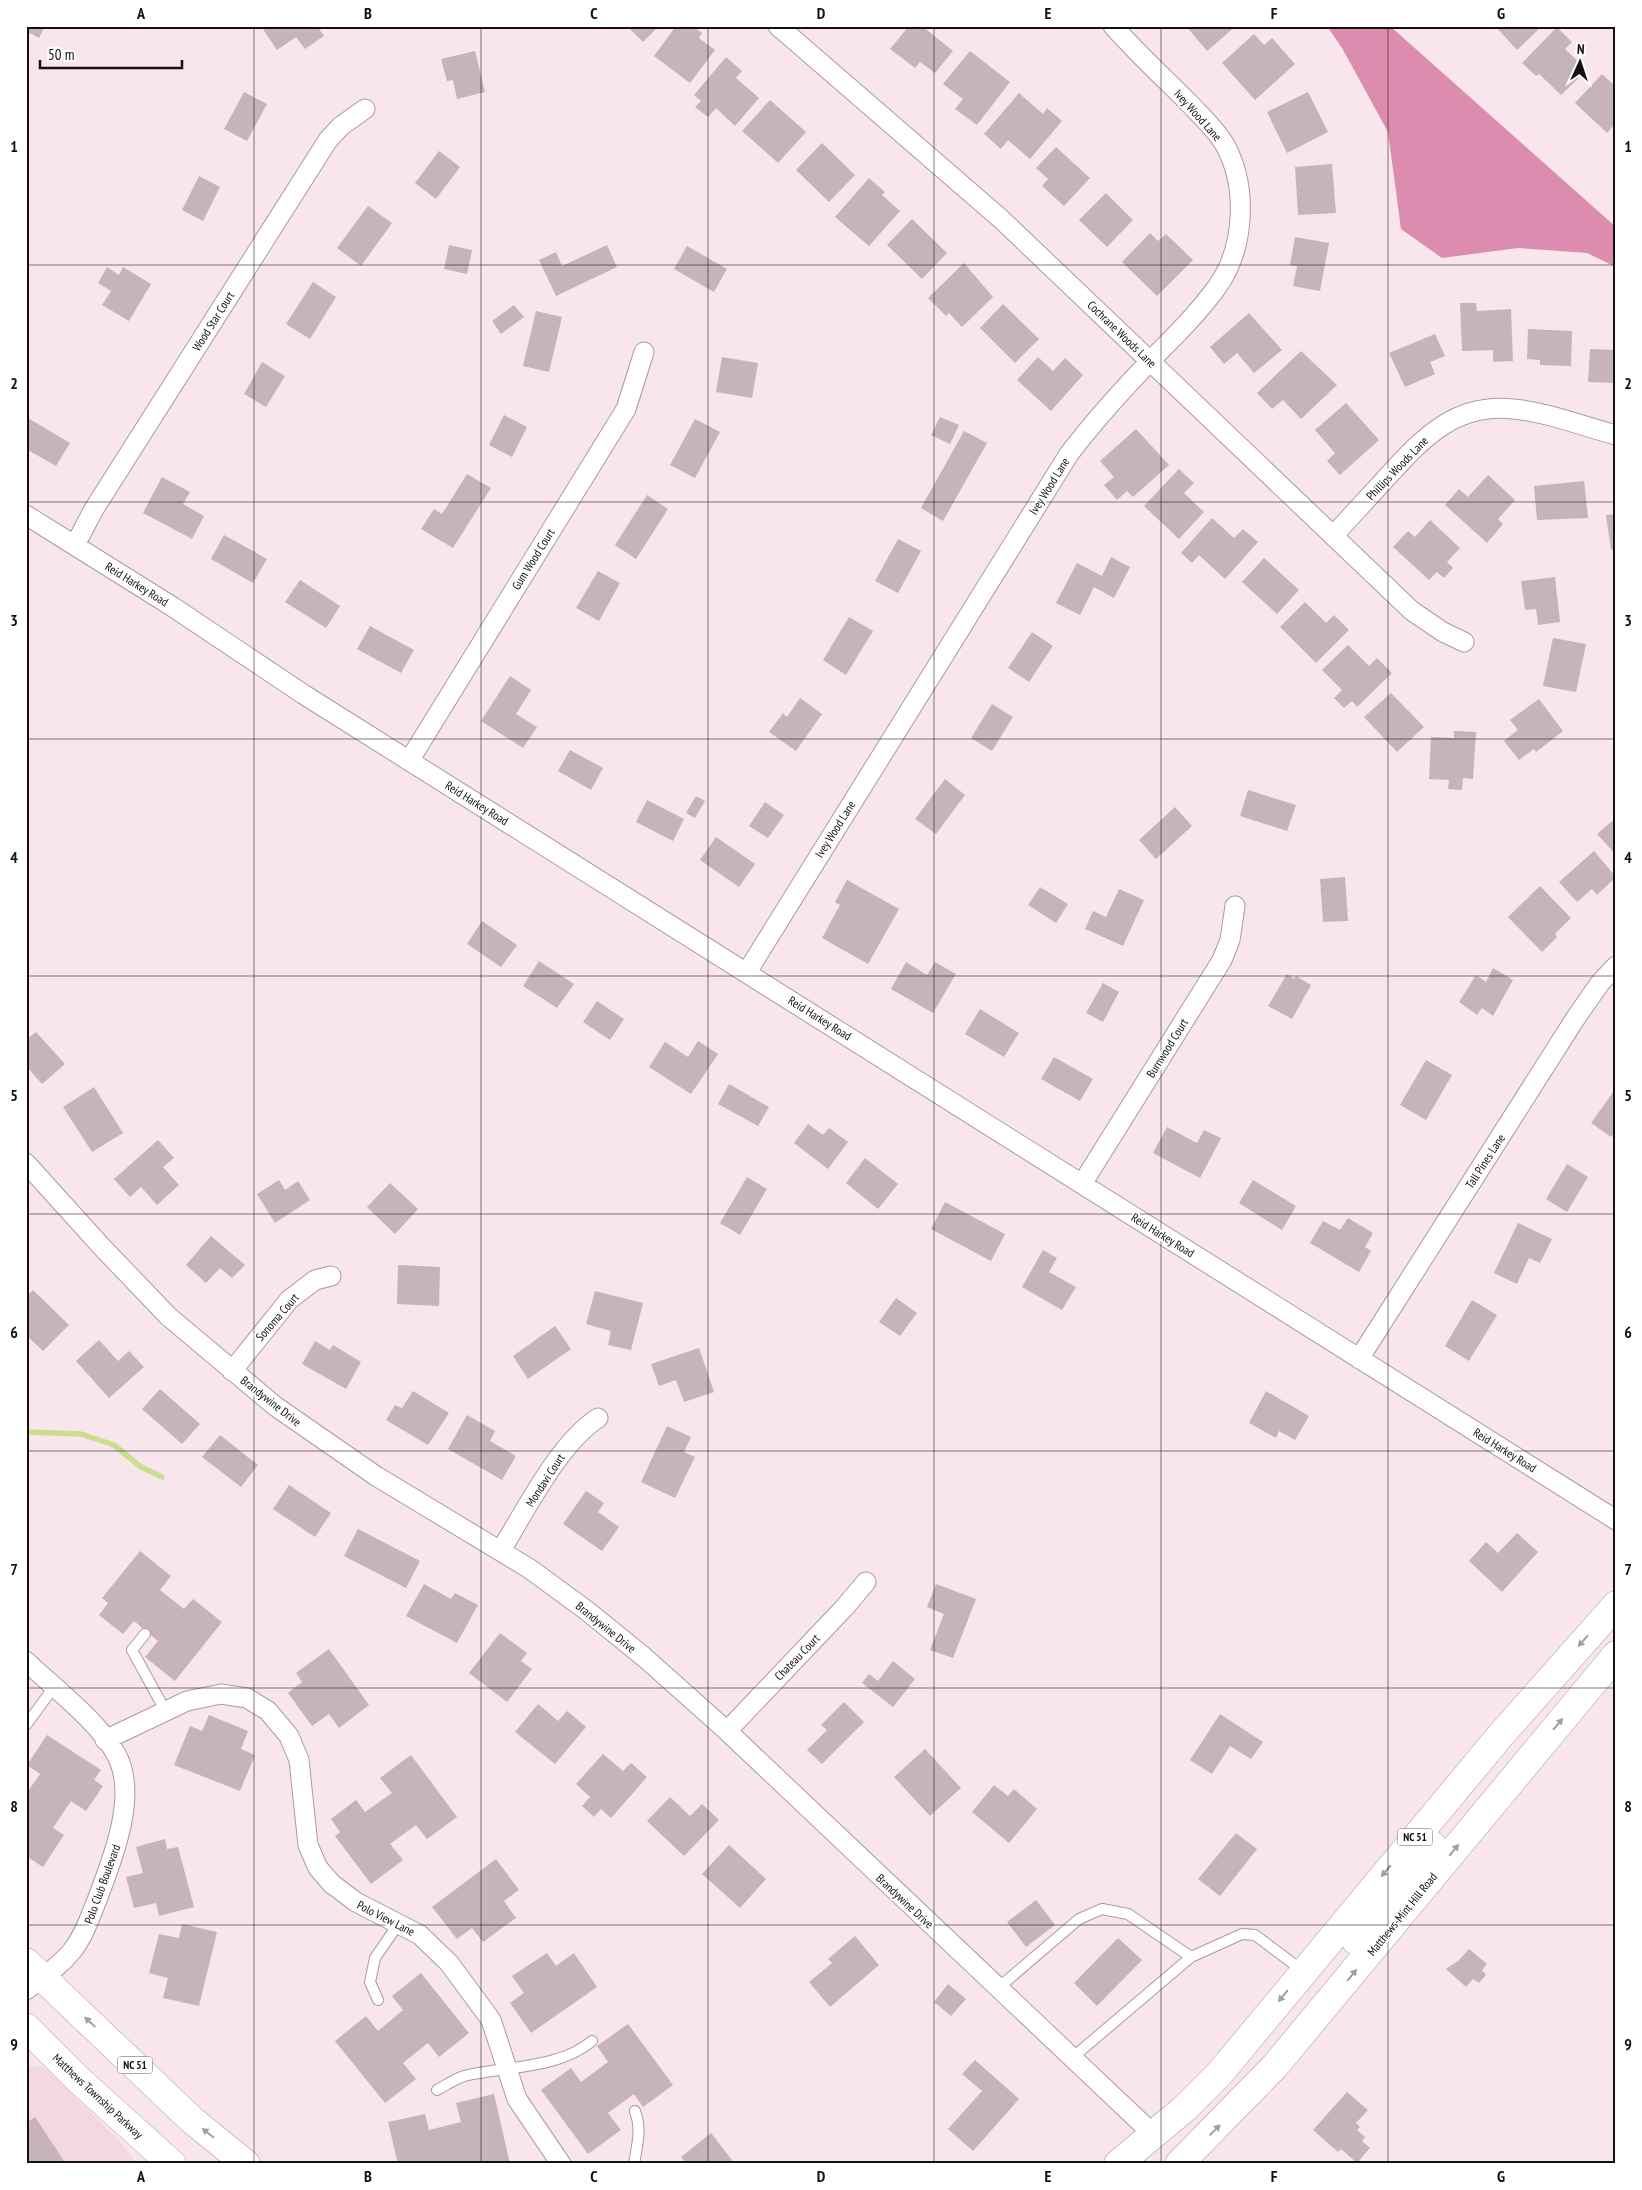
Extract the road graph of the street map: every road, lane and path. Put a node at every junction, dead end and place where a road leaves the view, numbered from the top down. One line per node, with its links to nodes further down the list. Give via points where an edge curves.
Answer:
1 (778, 26): 5 (street, Cochrane Woods Lane, via 959,180)
2 (1113, 26): 5 (street, Ivey Wood Lane, via 1207,122 1225,145 1236,174 1241,202 1239,232 1231,260 1218,286)
3 (365, 109): 9 (street, Wood Star Court, via 328,140)
4 (644, 352): 11 (street, Gum Wood Court, via 626,409)
5 (1150, 361): 8 (street, Cochrane Woods Lane); 14 (street, Ivey Wood Lane, via 1092,423 1064,461)
6 (1616, 435): 8 (street, Phillips Woods Lane, via 1512,409 1485,409 1461,416 1420,441)
7 (26, 514): 9 (street, Reid Harkey Road)
8 (1334, 535): 10 (street, Cochrane Woods Lane, via 1412,611 1442,632)
9 (74, 545): 11 (street, Reid Harkey Road)
10 (1464, 642)
11 (409, 760): 14 (street, Reid Harkey Road)
12 (1235, 906): 16 (street, Burnwood Court, via 1230,940 1222,960)
13 (1616, 966): 18 (street, Tall Pines Lane, via 1575,1019)
14 (747, 972): 16 (street, Reid Harkey Road)
15 (26, 1163): 19 (street, Brandywine Drive, via 135,1283 168,1316)
16 (1082, 1184): 18 (street, Reid Harkey Road)
17 (331, 1276): 19 (street, Sonoma Court, via 315,1280 289,1300)
18 (1358, 1358): 21 (street, Reid Harkey Road)
19 (232, 1370): 22 (street, Brandywine Drive, via 335,1449)
20 (598, 1418): 22 (street, Mondavi Court, via 568,1445)
21 (1616, 1520)
22 (501, 1550): 31 (street, Brandywine Drive, via 586,1610)
23 (866, 1582): 31 (street, Chateau Court)
24 (1616, 1605): 32 (main road, NC 51, one-way to 32)
25 (145, 1634): 29 (lane, via 132,1650)
26 (1616, 1655): 43 (main road, Matthews-Mint Hill Road, one-way to 26)
27 (26, 1662): 28 (street, Polo Club Boulevard)
28 (54, 1687): 30 (lane); 33 (street, Polo Club Boulevard, via 86,1716)
29 (166, 1712): 33 (street, Polo View Lane); 34 (street, Polo View Lane, via 187,1702 221,1694 247,1698 268,1711 288,1736 300,1760 308,1845 318,1868 332,1884 356,1902)
30 (26, 1725)
31 (726, 1731): 38 (street, Brandywine Drive)
32 (1500, 1736): 36 (main road, NC 51, one-way to 36); 43 (main road, via 1507,1746 1503,1757 1284,2033)
33 (105, 1740): 37 (street, Polo Club Boulevard, via 116,1754 124,1782 123,1815 116,1852 85,1928 65,1959)
34 (398, 1923): 39 (lane, via 375,1958 370,1982); 44 (street, Polo View Lane, via 420,1935 449,1963 472,1992 492,2020)
35 (1190, 1957): 36 (lane, via 1242,1934 1256,1936); 38 (lane, via 1128,1914 1102,1908 1079,1919); 42 (lane)
36 (1303, 1972): 45 (main road, NC 51, one-way to 45)
37 (32, 1977): 51 (main road, NC 51, one-way to 37)
38 (997, 1989): 42 (street, Brandywine Drive)
39 (378, 2000)
40 (26, 2027): 50 (main road, Matthews Township Parkway)
41 (592, 2041): 44 (lane, via 565,2057)
42 (1072, 2058): 48 (street, Brandywine Drive)
43 (1275, 2066): 49 (main road, Matthews-Mint Hill Road, one-way to 43)
44 (508, 2068): 46 (lane, via 463,2077); 52 (street, Polo View Lane, via 517,2099)
45 (1220, 2073): 48 (main road, NC 51); 55 (main road, via 1212,2102)
46 (437, 2090)
47 (635, 2111): 53 (lane, via 640,2136)
48 (1154, 2135): 54 (main road, NC 51)
49 (1190, 2161)
50 (172, 2164)
51 (246, 2164)
52 (561, 2164)
53 (634, 2164)
54 (1118, 2164)
55 (1146, 2164)

